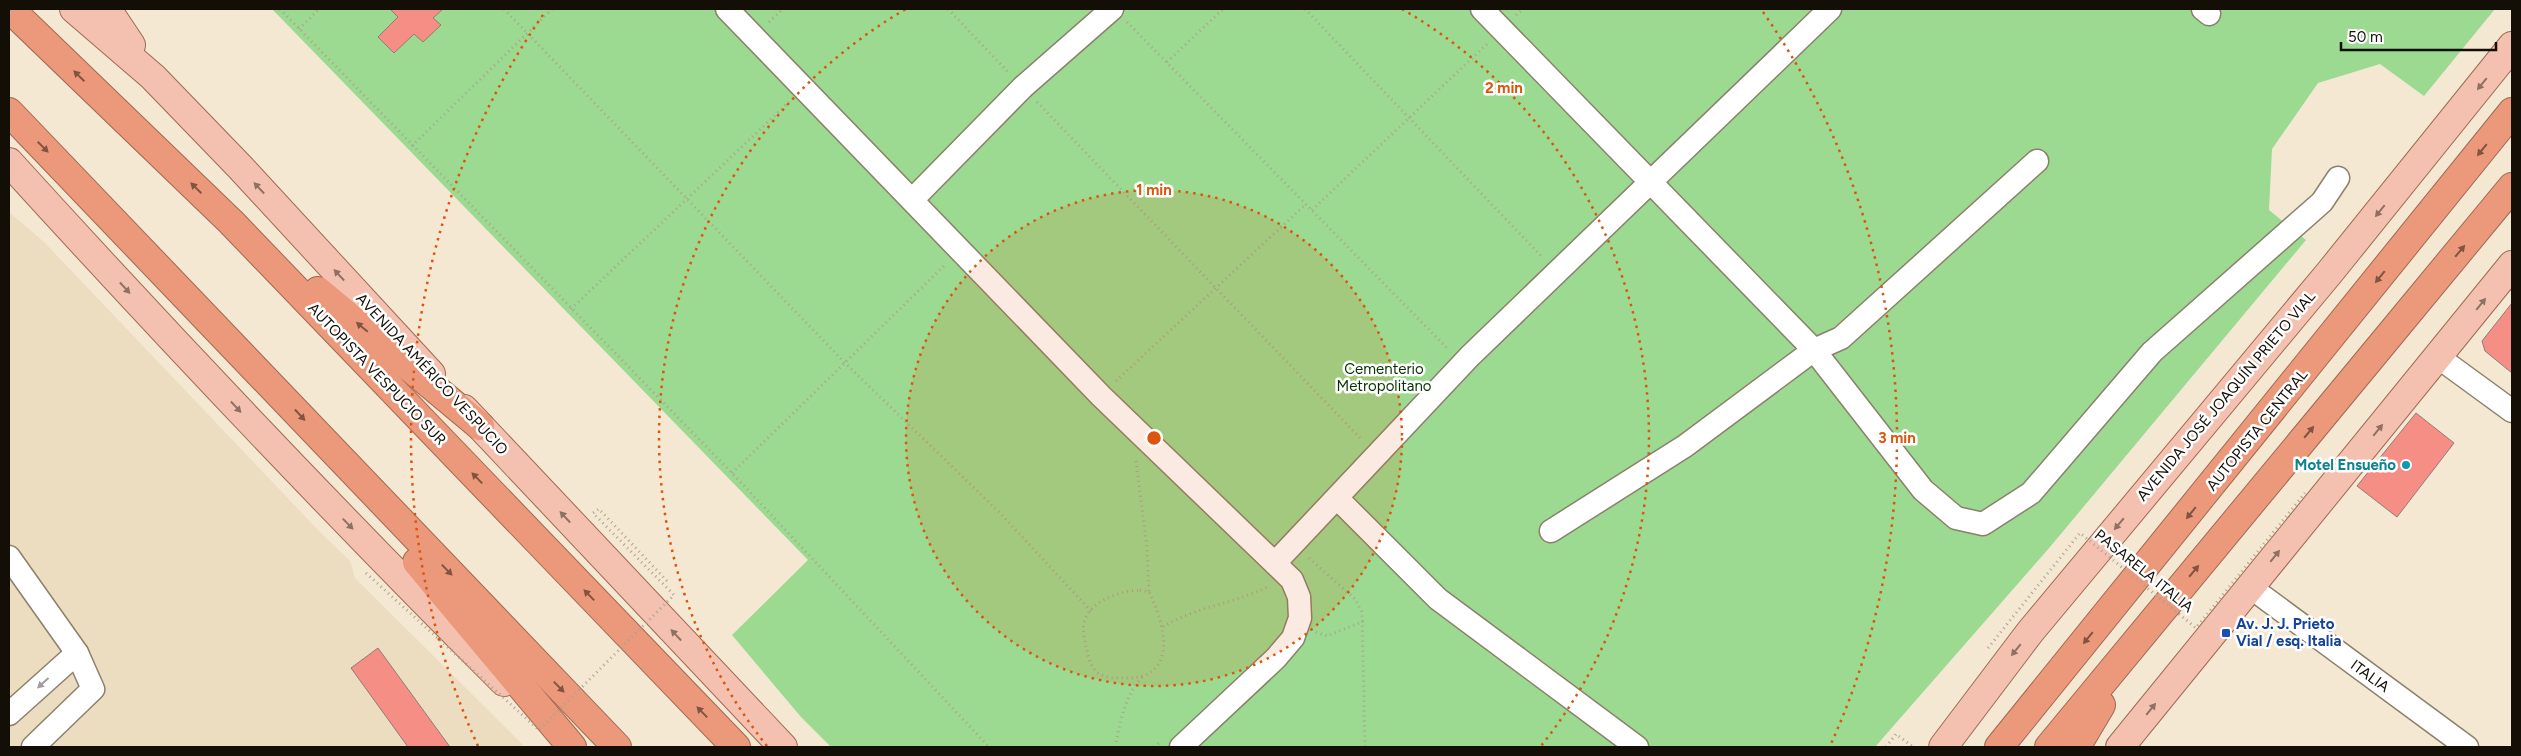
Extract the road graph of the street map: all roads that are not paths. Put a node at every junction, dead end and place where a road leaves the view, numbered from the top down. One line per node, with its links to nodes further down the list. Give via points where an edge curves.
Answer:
1 (10, 9): 19 (highway, AUTOPISTA VESPUCIO SUR, one-way to 1)
2 (74, 9): 9 (main road, AVENIDA AMÉRICO VESPUCIO)
3 (106, 9): 9 (main road)
4 (728, 9): 18 (street)
5 (1482, 9): 15 (street)
6 (1830, 9): 15 (street)
7 (1116, 12): 18 (street, via 1023,87)
8 (2512, 46): 42 (main road, AVENIDA JOSÉ JOAQUÍN PRIETO VIAL, one-way to 42, via 2330,272 2036,625)
9 (152, 77): 25 (main road, AVENIDA AMÉRICO VESPUCIO, one-way to 9)
10 (9, 112): 26 (highway, one-way to 26)
11 (2512, 112): 43 (highway, AUTOPISTA CENTRAL, one-way to 43)
12 (2037, 160): 22 (street, via 1841,338)
13 (9, 162): 20 (main road)
14 (2338, 178): 22 (street, via 2322,202 2152,352 2031,493 1982,524 1956,518 1923,490)
15 (1651, 183): 22 (street); 27 (street, via 1463,364)
16 (2512, 188): 32 (highway, one-way to 16)
17 (9, 189): 20 (main road)
18 (912, 200): 30 (street)
19 (231, 222): 25 (highway, one-way to 19); 39 (highway, AUTOPISTA VESPUCIO SUR, one-way to 19)
20 (91, 253): 37 (main road, one-way to 37, via 380,558)
21 (2512, 266): 23 (main road, one-way to 21)
22 (1814, 350): 28 (street, via 1685,446)
23 (2438, 357): 24 (street); 31 (main road, one-way to 23)
24 (2512, 411)
25 (480, 426): 40 (main road, AVENIDA AMÉRICO VESPUCIO, one-way to 25)
26 (328, 446): 37 (highway, via 421,567); 38 (highway, one-way to 38)
27 (1337, 498): 30 (street); 41 (street, via 1438,599)
28 (1551, 531)
29 (9, 557): 33 (street)
30 (1268, 571): 35 (street, via 1292,580 1296,588 1300,618 1293,638 1276,658)
31 (2250, 588): 46 (main road, one-way to 31); 47 (street, ITALIA)
32 (2141, 635): 44 (highway); 45 (highway)
33 (77, 652): 34 (street, one-way to 34); 36 (street, via 93,688)
34 (9, 714)
35 (1174, 740)
36 (33, 747)
37 (571, 747)
38 (618, 747)
39 (736, 747)
40 (783, 747)
41 (1637, 747)
42 (1943, 747)
43 (1999, 747)
44 (2049, 747)
45 (2076, 747)
46 (2120, 747)
47 (2467, 747)

